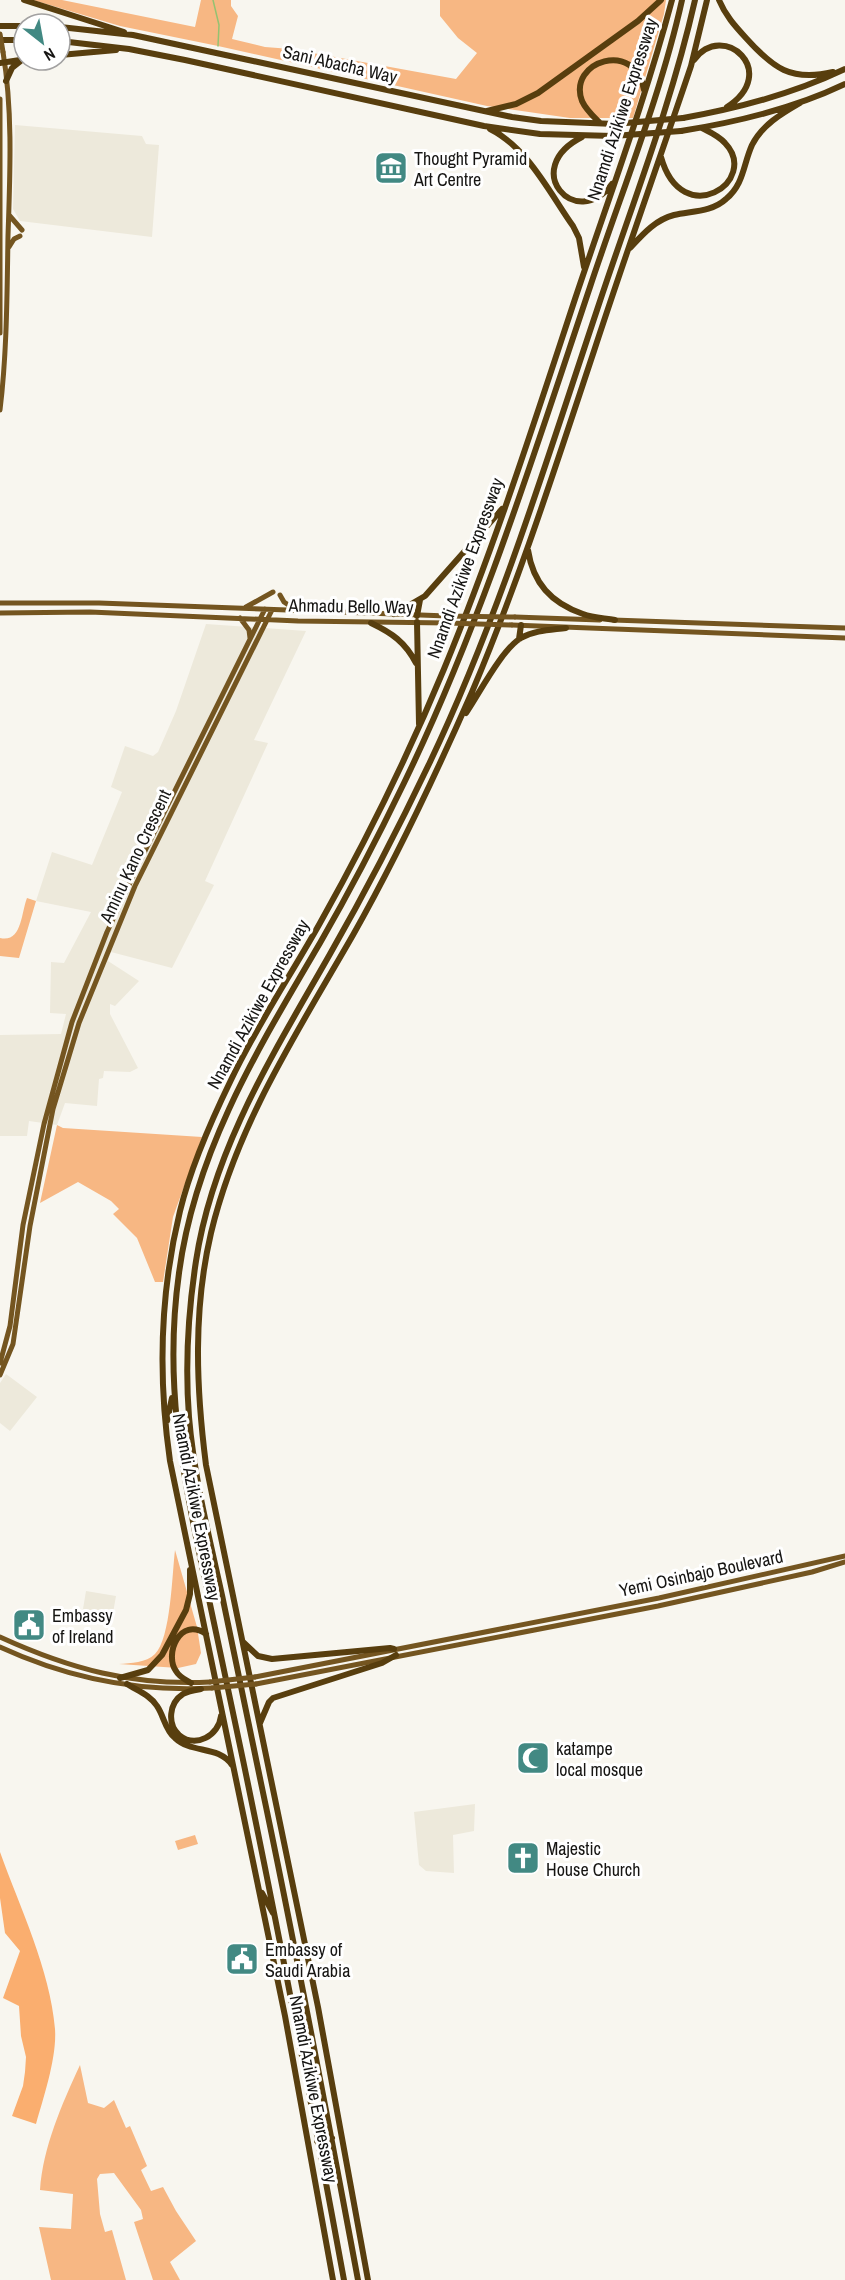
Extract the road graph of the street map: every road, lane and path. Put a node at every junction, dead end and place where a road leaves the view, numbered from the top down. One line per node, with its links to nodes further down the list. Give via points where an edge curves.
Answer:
1 (24, 0): 10 (highway)
2 (661, 0): 24 (highway, via 538,93 516,104)
3 (672, 0): 20 (highway, Nnamdi Azikiwe Expressway)
4 (682, 0): 37 (highway, Nnamdi Azikiwe Expressway, via 657,88)
5 (695, 0): 41 (highway, Nnamdi Azikiwe Expressway, via 674,81)
6 (707, 0): 15 (highway, Nnamdi Azikiwe Expressway)
7 (718, 0): 17 (highway, via 735,27 780,69 808,76)
8 (72, 28): 10 (highway, Sani Abacha Way)
9 (0, 34): 14 (main road, bridge)
10 (133, 35): 24 (highway, Sani Abacha Way)
11 (72, 42): 12 (highway, Sani Abacha Way)
12 (129, 49): 13 (highway); 26 (highway, Sani Abacha Way)
13 (72, 54)
14 (2, 63): 18 (main road)
15 (691, 66): 23 (highway, via 698,55 714,46 732,48 746,60 747,88 737,101); 29 (highway, Nnamdi Azikiwe Expressway)
16 (12, 68): 18 (highway)
17 (845, 69): 23 (highway, Sani Abacha Way, via 795,91)
18 (6, 81): 32 (main road)
19 (845, 84): 22 (highway)
20 (644, 92): 25 (highway, via 640,75 626,62 597,63 588,70 580,87 584,105); 30 (highway, Nnamdi Azikiwe Expressway)
21 (0, 99): 31 (main road)
22 (800, 103): 27 (highway, Sani Abacha Way); 35 (highway, via 761,131 752,145 740,183 724,201 661,220)
23 (721, 111): 25 (highway, Sani Abacha Way, bridge, via 684,118)
24 (484, 112): 25 (highway, Sani Abacha Way, via 541,121)
25 (601, 123)
26 (484, 126): 28 (highway, Sani Abacha Way); 36 (highway, via 518,149 567,218 579,238)
27 (701, 128): 28 (highway, Sani Abacha Way, bridge); 29 (highway, via 724,141 733,155 732,174 720,191 699,196 681,190 665,172)
28 (583, 136): 30 (highway, via 555,159 558,188 566,196 588,202 598,199)
29 (660, 156): 35 (highway, Nnamdi Azikiwe Expressway)
30 (616, 178): 36 (highway, Nnamdi Azikiwe Expressway)
31 (1, 215): 33 (main road)
32 (9, 215): 34 (main road); 34 (main road, via 21,233)
33 (0, 246): 38 (main road)
34 (8, 249): 42 (main road, via 7,333)
35 (628, 251): 39 (highway, Nnamdi Azikiwe Expressway)
36 (585, 271): 40 (highway, Nnamdi Azikiwe Expressway)
37 (576, 327): 40 (highway); 44 (highway, Nnamdi Azikiwe Expressway)
38 (0, 333)
39 (595, 346): 41 (highway); 46 (highway, Nnamdi Azikiwe Expressway)
40 (556, 358): 43 (highway, Nnamdi Azikiwe Expressway)
41 (576, 374): 69 (highway, Nnamdi Azikiwe Expressway, via 486,631)
42 (0, 410)
43 (532, 427): 44 (highway); 45 (highway, Nnamdi Azikiwe Expressway)
44 (530, 466): 72 (highway, Nnamdi Azikiwe Expressway, via 445,692)
45 (505, 507): 47 (highway); 68 (highway, Nnamdi Azikiwe Expressway, via 468,610)
46 (528, 549): 57 (highway, via 535,577 548,593 581,614); 67 (highway, Nnamdi Azikiwe Expressway)
47 (420, 600): 54 (highway); 56 (highway)
48 (0, 603): 49 (main road, Ahmadu Bello Way)
49 (243, 609): 50 (main road, Ahmadu Bello Way); 52 (main road, via 276,593)
50 (265, 609): 51 (main road, Ahmadu Bello Way); 58 (main road, Aminu Kano Crescent)
51 (272, 610): 52 (main road, Ahmadu Bello Way); 58 (main road, Aminu Kano Crescent)
52 (297, 610): 54 (main road, Ahmadu Bello Way)
53 (0, 613): 55 (main road, Ahmadu Bello Way)
54 (394, 614): 56 (main road, Ahmadu Bello Way)
55 (240, 618): 58 (main road, Ahmadu Bello Way); 64 (main road)
56 (417, 619): 57 (main road, Ahmadu Bello Way, bridge, via 447,616); 59 (main road, Ahmadu Bello Way); 60 (main road, Ahmadu Bello Way, bridge); 66 (highway)
57 (615, 620): 62 (main road, Ahmadu Bello Way)
58 (264, 621): 59 (main road, Ahmadu Bello Way); 64 (main road, Aminu Kano Crescent); 75 (main road, Aminu Kano Crescent, via 135,886 79,1023)
59 (371, 623): 66 (highway, via 403,642)
60 (521, 625): 61 (main road, Ahmadu Bello Way); 65 (highway)
61 (566, 628): 63 (main road, Ahmadu Bello Way); 65 (highway)
62 (845, 628)
63 (845, 638)
64 (251, 639): 75 (main road, Aminu Kano Crescent, via 107,932 72,1022)
65 (519, 639): 67 (highway)
66 (417, 664): 68 (highway)
67 (459, 720): 71 (highway, Nnamdi Azikiwe Expressway)
68 (419, 726): 70 (highway, Nnamdi Azikiwe Expressway)
69 (405, 814): 71 (highway); 74 (highway, Nnamdi Azikiwe Expressway, via 353,915)
70 (374, 822): 72 (highway); 80 (highway, Nnamdi Azikiwe Expressway, via 236,1069 187,1186 172,1249 164,1312)
71 (402, 841): 73 (highway, Nnamdi Azikiwe Expressway)
72 (364, 862): 79 (highway, Nnamdi Azikiwe Expressway, via 261,1042 215,1139 187,1226 179,1268 172,1348)
73 (283, 1055): 74 (highway); 82 (highway, Nnamdi Azikiwe Expressway, via 255,1108 230,1169 202,1282 197,1389)
74 (259, 1079): 81 (highway, Nnamdi Azikiwe Expressway, via 239,1119 213,1189 195,1267 187,1373)
75 (48, 1125): 76 (main road)
76 (34, 1192): 77 (main road, via 23,1225 10,1326); 78 (main road, via 13,1344)
77 (0, 1363)
78 (0, 1375)
79 (173, 1392): 80 (highway); 102 (highway, Nnamdi Azikiwe Expressway, via 182,1467)
80 (165, 1429): 84 (highway, Nnamdi Azikiwe Expressway)
81 (200, 1487): 82 (highway); 100 (highway, Nnamdi Azikiwe Expressway)
82 (215, 1510): 88 (highway, Nnamdi Azikiwe Expressway)
83 (845, 1556): 90 (main road, Yemi Osinbajo Boulevard)
84 (191, 1561): 86 (highway, Nnamdi Azikiwe Expressway); 91 (highway, via 186,1610 170,1643 148,1670)
85 (845, 1562): 90 (main road, Yemi Osinbajo Boulevard, via 565,1625)
86 (206, 1634): 92 (highway, via 188,1629 172,1652 175,1671); 96 (highway, Nnamdi Azikiwe Expressway)
87 (0, 1637): 91 (main road, via 54,1660)
88 (242, 1641): 90 (highway, via 258,1656 272,1659 390,1648); 97 (highway, Nnamdi Azikiwe Expressway)
89 (0, 1647): 93 (main road, via 66,1672)
90 (395, 1652): 94 (main road, bridge); 97 (highway, via 382,1663 273,1698)
91 (120, 1678): 92 (main road)
92 (191, 1683): 94 (main road)
93 (127, 1684): 95 (main road); 98 (highway, via 151,1698 175,1738 191,1747 219,1753)
94 (211, 1685): 95 (main road)
95 (201, 1689): 96 (highway, via 183,1694 174,1704 171,1715 180,1735 195,1740 212,1735 220,1724)
96 (222, 1710): 98 (highway, Nnamdi Azikiwe Expressway)
97 (260, 1727): 99 (highway, Nnamdi Azikiwe Expressway)
98 (235, 1769): 101 (highway, Nnamdi Azikiwe Expressway)
99 (286, 1850): 100 (highway); 107 (highway, Nnamdi Azikiwe Expressway)
100 (283, 1885): 103 (highway, Nnamdi Azikiwe Expressway)
101 (258, 1887): 102 (highway); 108 (highway, Nnamdi Azikiwe Expressway)
102 (276, 1918): 104 (highway, Nnamdi Azikiwe Expressway)
103 (332, 2138): 104 (highway); 106 (highway, Nnamdi Azikiwe Expressway)
104 (317, 2141): 105 (highway, Nnamdi Azikiwe Expressway)
105 (319, 2148): 106 (highway); 109 (highway, Nnamdi Azikiwe Expressway)
106 (334, 2148): 110 (highway, Nnamdi Azikiwe Expressway)
107 (366, 2278)
108 (333, 2280)
109 (344, 2280)
110 (358, 2280)

